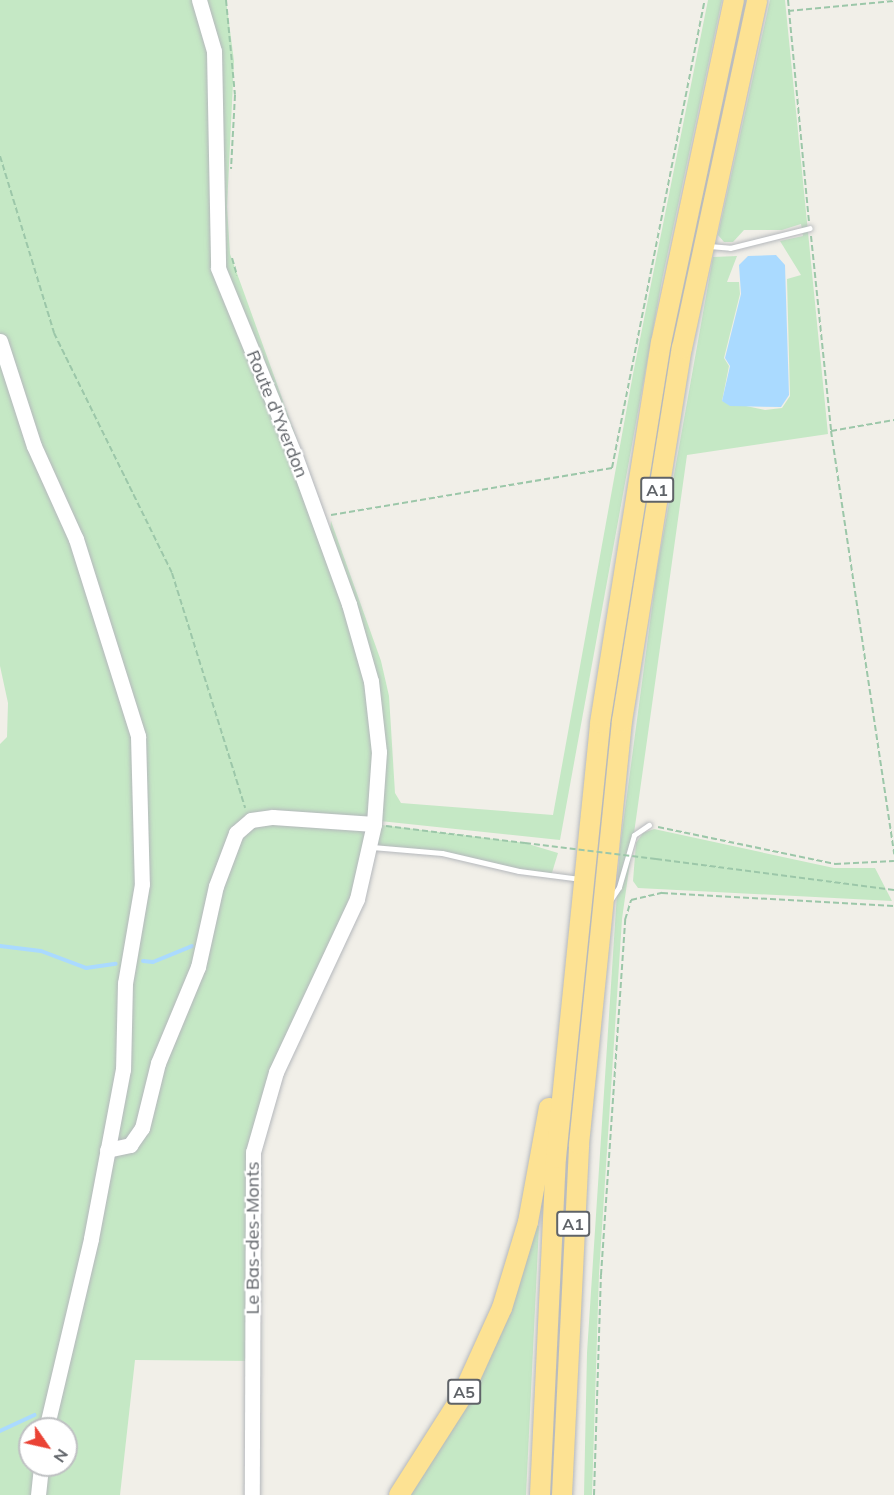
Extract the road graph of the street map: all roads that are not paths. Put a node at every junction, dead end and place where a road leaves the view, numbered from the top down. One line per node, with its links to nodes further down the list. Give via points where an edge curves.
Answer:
1 (199, 0): 7 (street, Route d'Yverdon, via 214,51 218,268 325,513 371,681 379,752)
2 (735, 0): 10 (highway, A1, via 646,428)
3 (757, 0): 5 (highway, A1)
4 (810, 228): 5 (lane, via 730,248)
5 (702, 244): 11 (highway, A1, via 638,612)
6 (0, 341): 13 (street, via 34,446 76,539 138,735 141,901 125,983 123,1069)
7 (374, 824): 9 (street, Le Bas-des-Monts); 13 (street, via 273,817 251,820 236,833 227,851 198,967 158,1063 142,1128 130,1144)
8 (650, 825): 11 (lane, via 634,835 619,887)
9 (370, 847): 10 (lane, via 442,853 503,868); 17 (street, Le Bas-des-Monts, via 342,938 273,1080 253,1152)
10 (581, 879): 12 (highway, A1)
11 (600, 907): 20 (highway, A1, via 578,1155)
12 (569, 1005): 18 (highway, A5, via 528,1222 505,1298 462,1396); 19 (highway, A1, via 550,1247)
13 (107, 1150): 14 (street)
14 (49, 1417)
15 (40, 1477): 16 (street)
16 (38, 1495)
17 (252, 1495)
18 (399, 1495)
19 (540, 1495)
20 (562, 1495)

